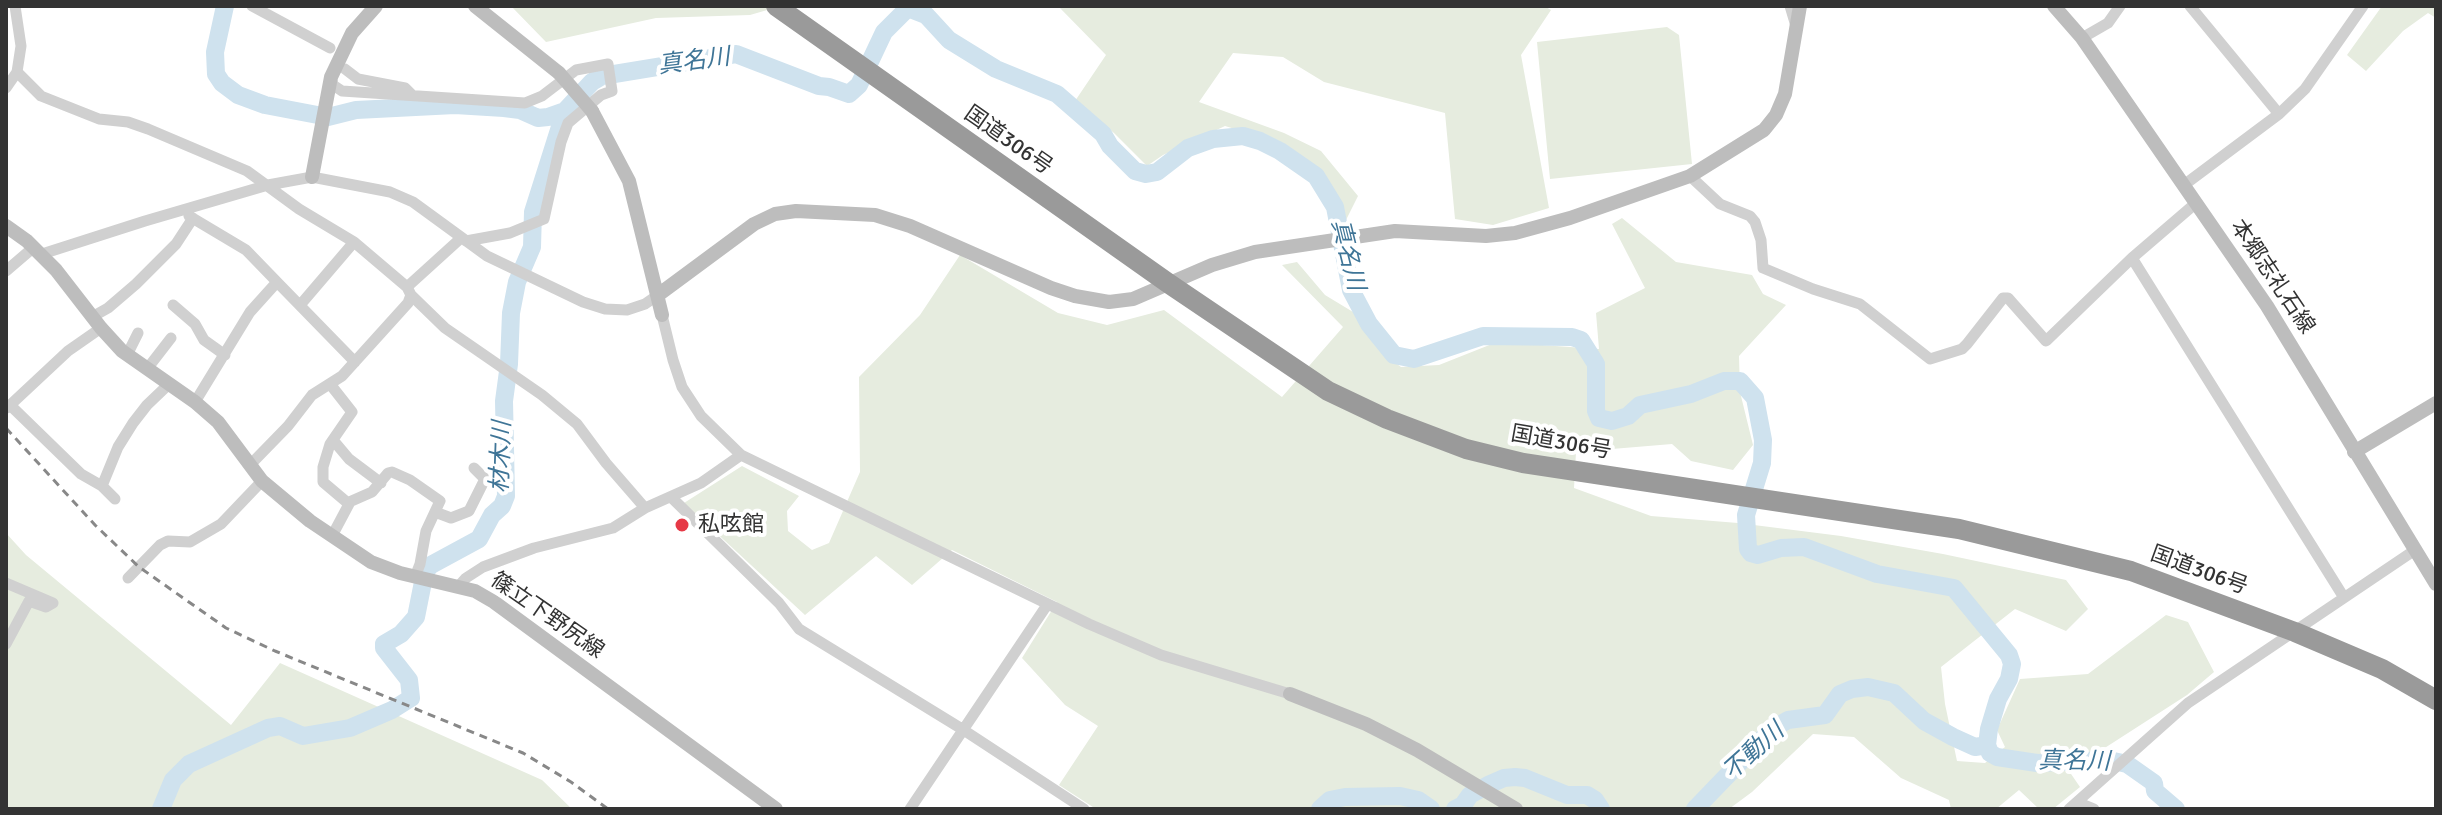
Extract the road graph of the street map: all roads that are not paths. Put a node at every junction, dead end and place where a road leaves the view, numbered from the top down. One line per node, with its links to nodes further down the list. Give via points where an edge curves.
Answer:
1 (15, 6): 16 (street, via 21,46)
2 (252, 6): 14 (street)
3 (376, 6): 17 (street, via 352,33)
4 (475, 6): 36 (street, bridge, via 559,73 592,111 629,181)
5 (776, 6): 34 (highway, 国道306号)
6 (1790, 6): 12 (street)
7 (1800, 6): 12 (street)
8 (2054, 6): 13 (street, 本郷志礼石線)
9 (2120, 6): 13 (street, via 2108,23)
10 (2190, 6): 20 (street)
11 (2363, 6): 20 (street, via 2305,89)
12 (1796, 26): 21 (street, via 1785,94 1776,115 1764,130)
13 (2082, 38): 24 (street, 本郷志礼石線)
14 (330, 48)
15 (345, 69): 19 (street, via 358,79 405,88)
16 (17, 72): 18 (street); 23 (street, via 41,96 99,119 148,129 222,159)
17 (328, 84): 19 (street, via 342,91); 22 (street)
18 (6, 88)
19 (413, 96): 28 (street, via 525,103 576,70 608,64 612,91 568,123 544,219 510,233)
20 (2279, 114): 24 (street)
21 (1690, 176): 31 (street, via 1720,204 1755,222 1763,268 1860,304 1930,359 1962,349 2003,298 2046,341); 34 (street, via 1515,233 1395,231 1327,240 1255,252)
22 (312, 177): 23 (street); 28 (street, via 390,192 413,202)
23 (268, 185): 26 (street); 29 (street)
24 (2184, 185): 25 (street, 本郷志礼石線)
25 (2196, 203): 31 (street); 53 (street, 本郷志礼石線, via 2267,306)
26 (189, 214): 30 (street); 33 (street, via 246,250); 40 (street, via 176,244 103,308)
27 (6, 226): 30 (street, 篠立下野尻線)
28 (464, 240): 35 (street); 36 (street, via 513,269 605,309 627,310)
29 (354, 242): 35 (street); 37 (street)
30 (38, 251): 32 (street); 40 (street, 篠立下野尻線)
31 (2132, 258): 72 (street)
32 (6, 271)
33 (277, 282): 37 (street); 44 (street, via 253,307)
34 (1168, 283): 36 (street, via 1133,299 1096,301 1051,288 875,215 796,211 754,224); 74 (highway, 国道306号, via 1328,391 1466,449 1523,463 1959,529 2131,571)
35 (409, 291): 45 (street, via 408,303); 63 (street, via 445,328 577,424)
36 (658, 295): 39 (street)
37 (301, 304): 45 (street)
38 (173, 305): 44 (street)
39 (662, 315): 54 (street, via 682,387 701,416)
40 (96, 322): 43 (street, 篠立下野尻線); 51 (street)
41 (138, 333): 43 (street)
42 (171, 338): 46 (street)
43 (127, 355): 46 (street, 篠立下野尻線)
44 (225, 355): 49 (street)
45 (355, 362): 48 (street)
46 (147, 369): 47 (street, 篠立下野尻線)
47 (169, 384): 49 (street, 篠立下野尻線); 59 (street, via 133,423)
48 (330, 384): 52 (street, via 352,412); 55 (street, via 312,395)
49 (195, 402): 55 (street, 篠立下野尻線)
50 (2436, 403): 53 (street)
51 (7, 407): 59 (street, via 81,474)
52 (333, 440): 58 (street); 62 (street, via 321,477)
53 (2354, 452): 66 (street, 本郷志礼石線)
54 (741, 455): 60 (street); 73 (street)
55 (251, 464): 57 (street, 篠立下野尻線)
56 (474, 468): 64 (street, via 485,479 469,511 451,518)
57 (262, 481): 65 (street, 篠立下野尻線); 67 (street, via 221,524 190,542 160,545)
58 (381, 483): 62 (street); 64 (street, via 388,473 402,476 440,501)
59 (102, 486): 61 (street)
60 (671, 497): 63 (street); 78 (street, via 799,629)
61 (115, 499)
62 (347, 503): 65 (street)
63 (645, 508): 71 (street, via 613,528 483,567)
64 (435, 512): 68 (street, via 426,531)
65 (332, 536): 68 (street, 篠立下野尻線, via 371,562)
66 (2415, 550): 70 (street, 本郷志礼石線); 72 (street)
67 (128, 578)
68 (421, 578): 71 (street, 篠立下野尻線)
69 (6, 583): 75 (street, via 53,603 46,607 29,601)
70 (2436, 584)
71 (458, 587): 80 (street, 篠立下野尻線, via 494,602)
72 (2343, 596): 74 (street)
73 (1047, 605): 76 (street, via 1161,655); 78 (street)
74 (2295, 632): 77 (highway, 国道306号, via 2382,669); 79 (street, via 2188,703)
75 (6, 644)
76 (1290, 694): 83 (street, via 1366,724)
77 (2436, 700)
78 (962, 729): 81 (street); 82 (street)
79 (2073, 805): 84 (street)
80 (776, 809)
81 (910, 809)
82 (1084, 809)
83 (1516, 809)
84 (2094, 809)

